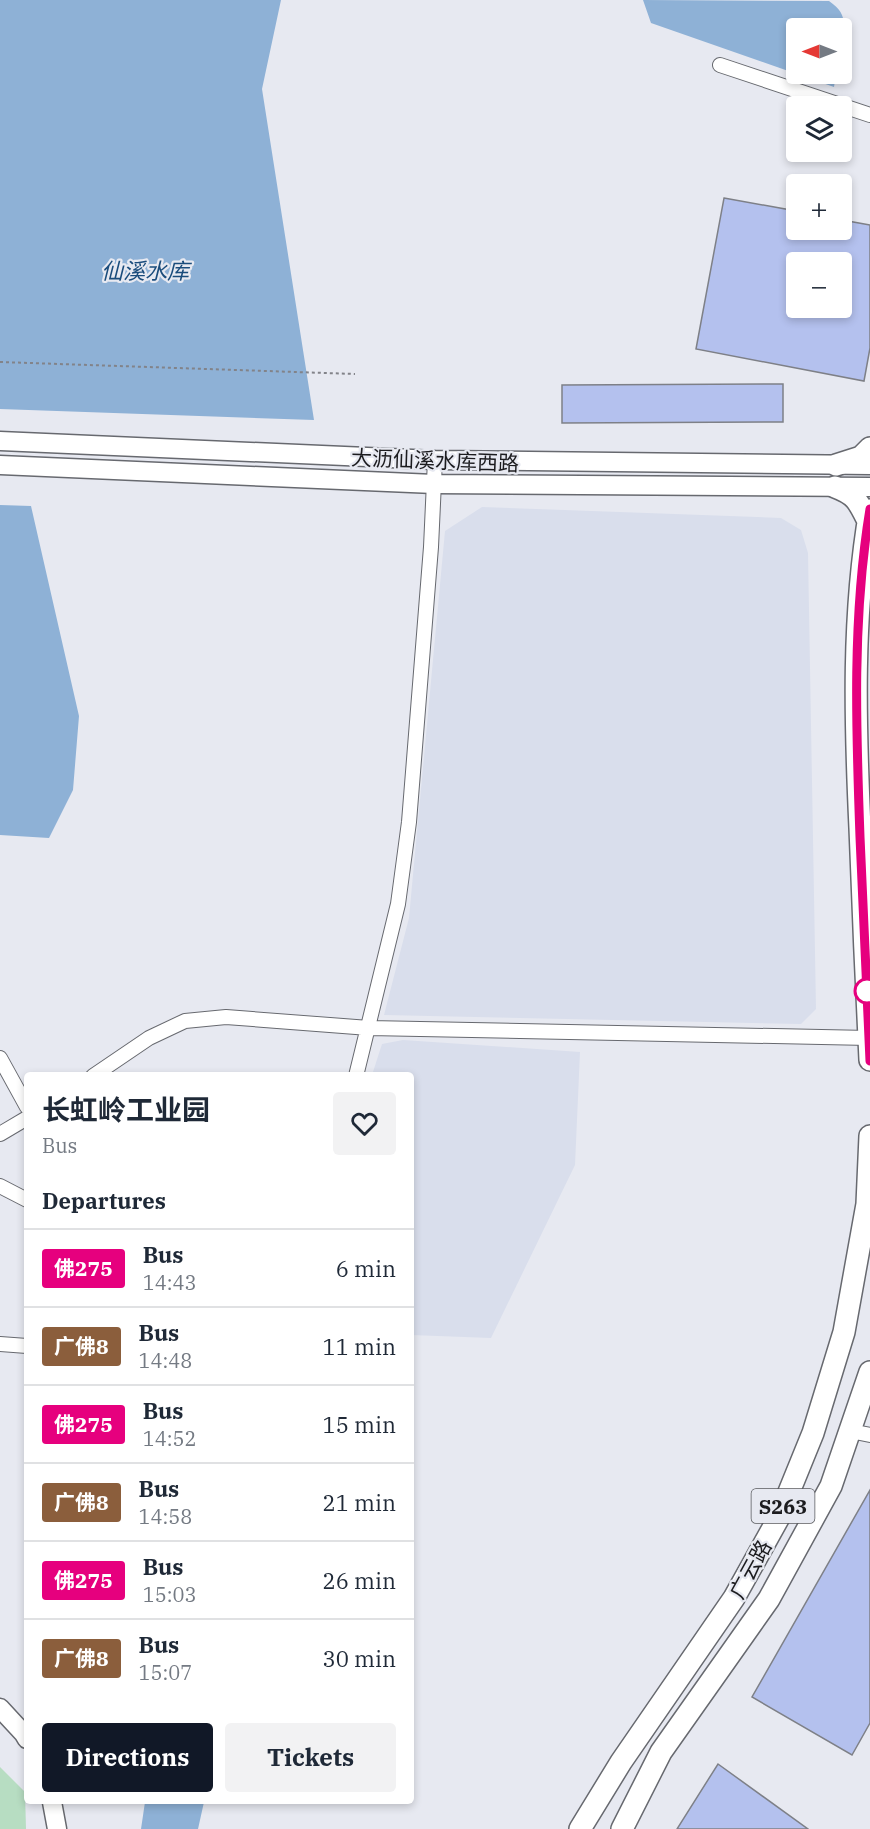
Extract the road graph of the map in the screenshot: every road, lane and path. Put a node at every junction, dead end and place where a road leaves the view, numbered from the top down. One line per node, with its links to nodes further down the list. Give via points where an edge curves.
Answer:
1 (720, 65): 2 (street)
2 (870, 115)
3 (0, 362): 4 (path)
4 (355, 374)
5 (0, 441): 7 (street)
6 (870, 448): 9 (main road, via 861,457)
7 (435, 460): 9 (street); 11 (street)
8 (0, 465): 11 (street, 大沥仙溪水库西路)
9 (836, 465): 10 (street)
10 (870, 465)
11 (434, 484): 12 (street, 大沥仙溪水库西路); 15 (street, via 409,822 398,904)
12 (835, 487): 13 (street, 大沥仙溪水库西路); 14 (main road, via 850,493)
13 (870, 487)
14 (869, 515): 16 (main road, via 856,654)
15 (369, 1028): 16 (street); 19 (street, via 226,1017 185,1021 149,1038); 20 (street)
16 (869, 1038): 18 (main road)
17 (0, 1058): 21 (street)
18 (870, 1060)
19 (99, 1072)
20 (357, 1072)
21 (24, 1102)
22 (24, 1120): 23 (street)
23 (0, 1134)
24 (870, 1136): 35 (main road, 广云路 / S263, via 867,1204 844,1332 813,1433 778,1519 734,1598 621,1762)
25 (0, 1186): 26 (street)
26 (24, 1198)
27 (0, 1344): 28 (street)
28 (24, 1346)
29 (870, 1372): 30 (main road, 广云路 / S263)
30 (860, 1433): 36 (main road, 广云路 / S263, via 769,1599 661,1752)
31 (0, 1708): 32 (street)
32 (24, 1734)
33 (52, 1804): 34 (street)
34 (57, 1829)
35 (580, 1829)
36 (622, 1829)

